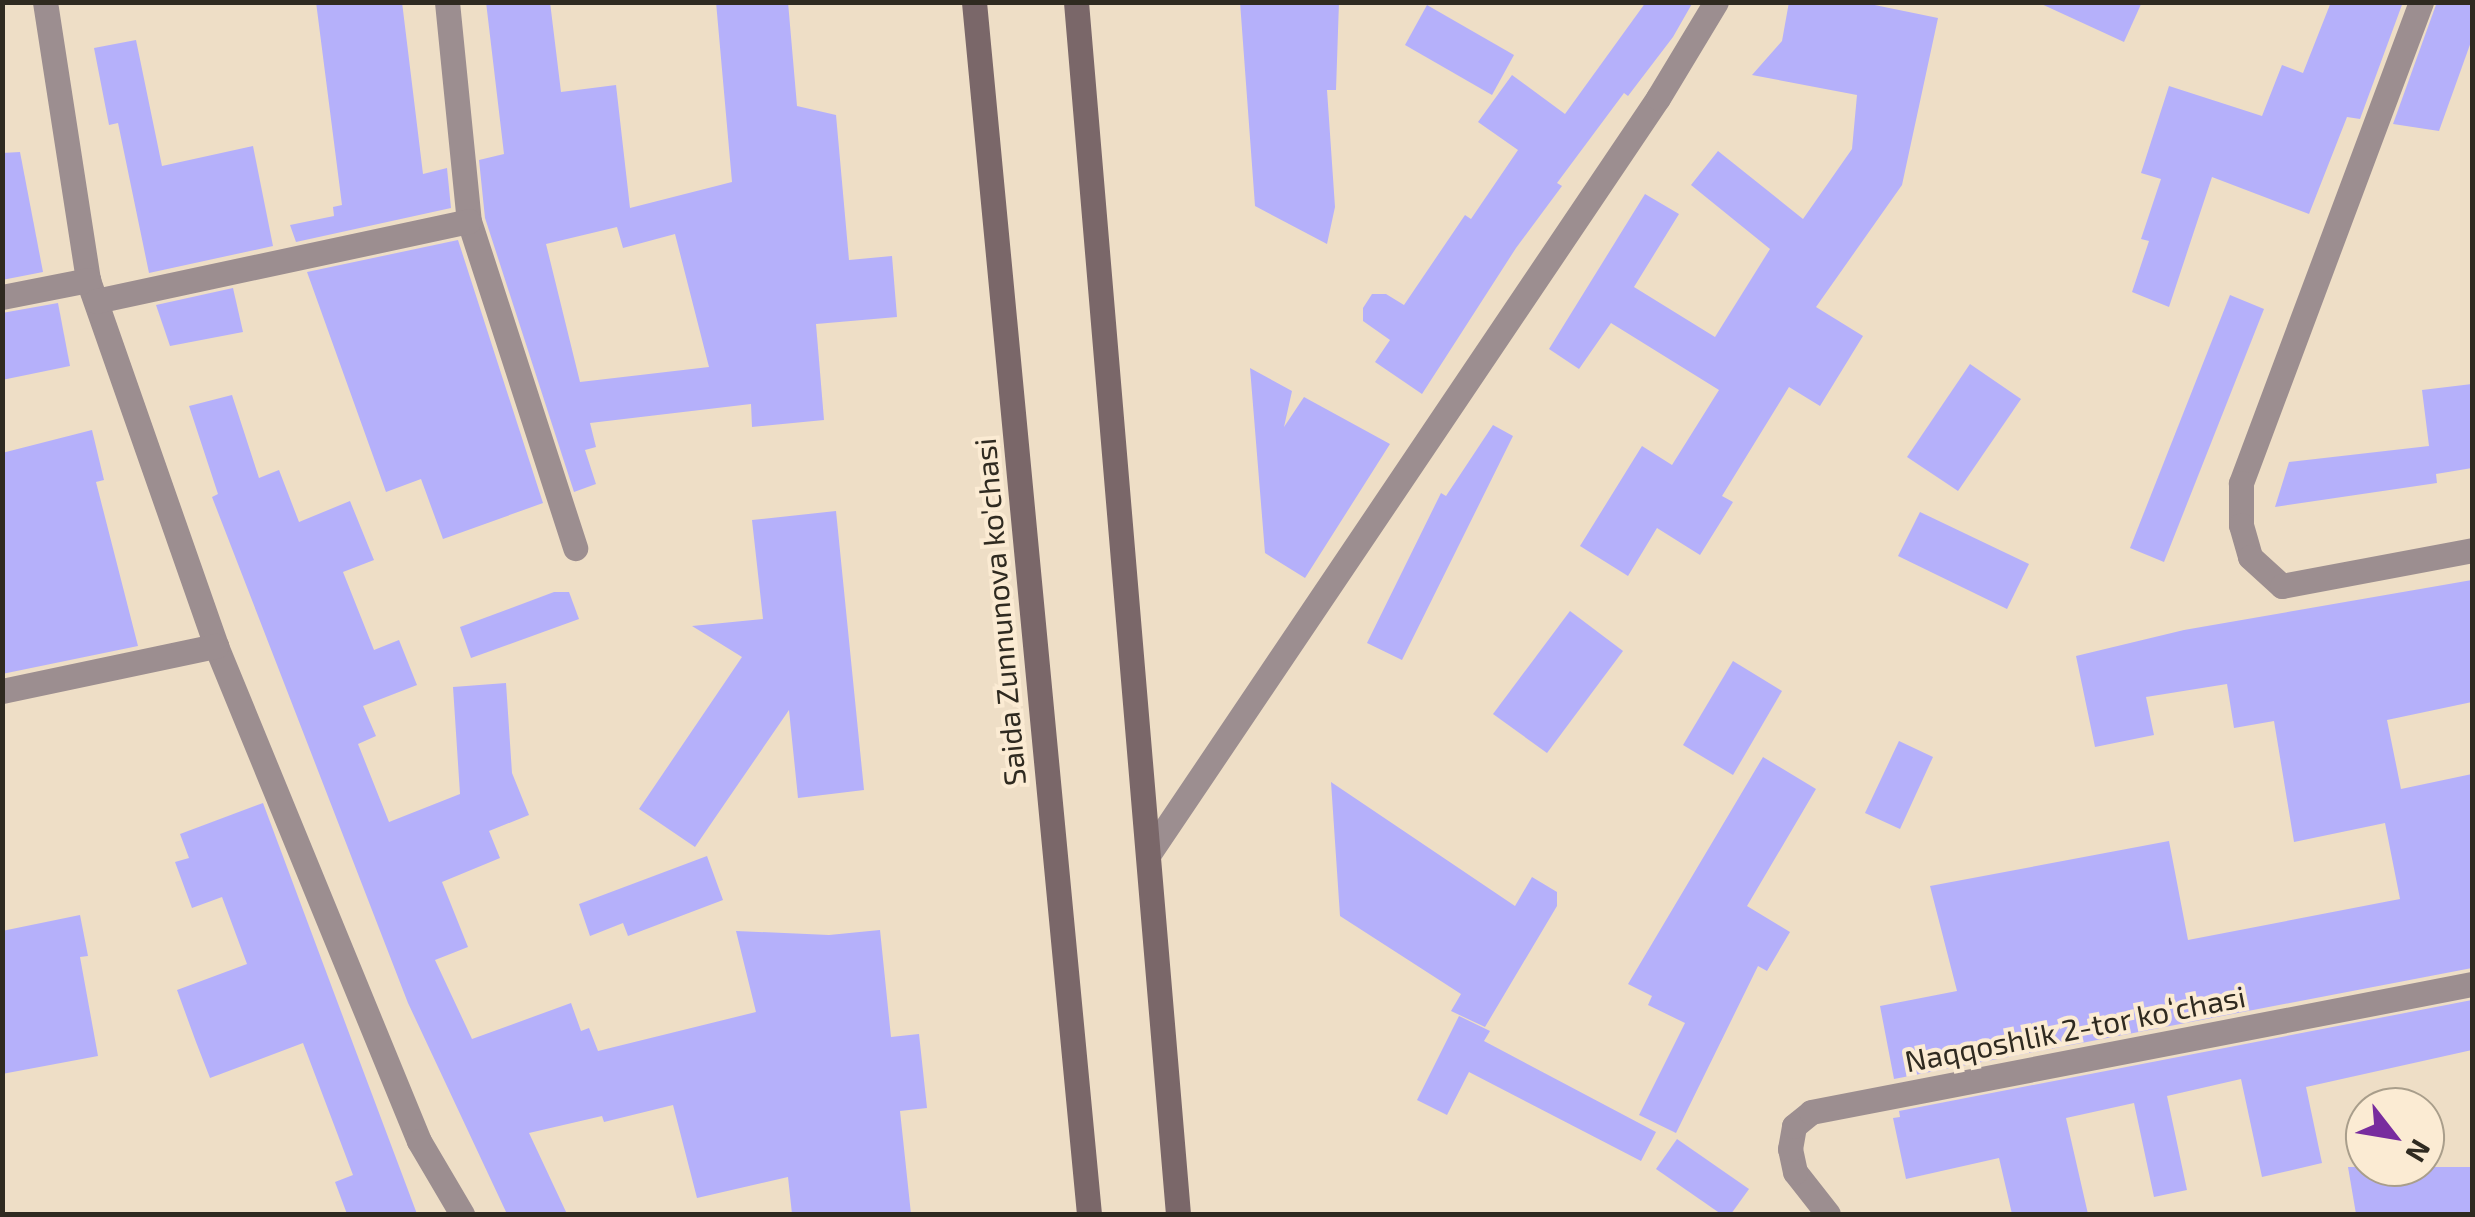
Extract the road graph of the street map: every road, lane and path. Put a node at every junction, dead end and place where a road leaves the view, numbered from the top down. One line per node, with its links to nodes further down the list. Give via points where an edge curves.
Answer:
1 (45, 2): 8 (street)
2 (447, 2): 7 (street)
3 (974, 2): 17 (main road, Saida Zunnunova ko'chasi)
4 (1076, 2): 14 (main road)
5 (1716, 2): 14 (street)
6 (2421, 2): 11 (street, via 2241,483 2241,525 2250,558 2282,586)
7 (469, 221): 8 (street); 10 (street)
8 (92, 290): 9 (street); 12 (street)
9 (2, 297)
10 (576, 548)
11 (2472, 550)
12 (216, 646): 13 (street); 16 (street, via 420,1142)
13 (2, 691)
14 (1150, 852): 18 (main road)
15 (2472, 984): 19 (street, Naqqoshlik 2-tor koʻchasi, via 1811,1112 1794,1126 1794,1172)
16 (462, 1214)
17 (1089, 1214)
18 (1178, 1214)
19 (1828, 1214)

